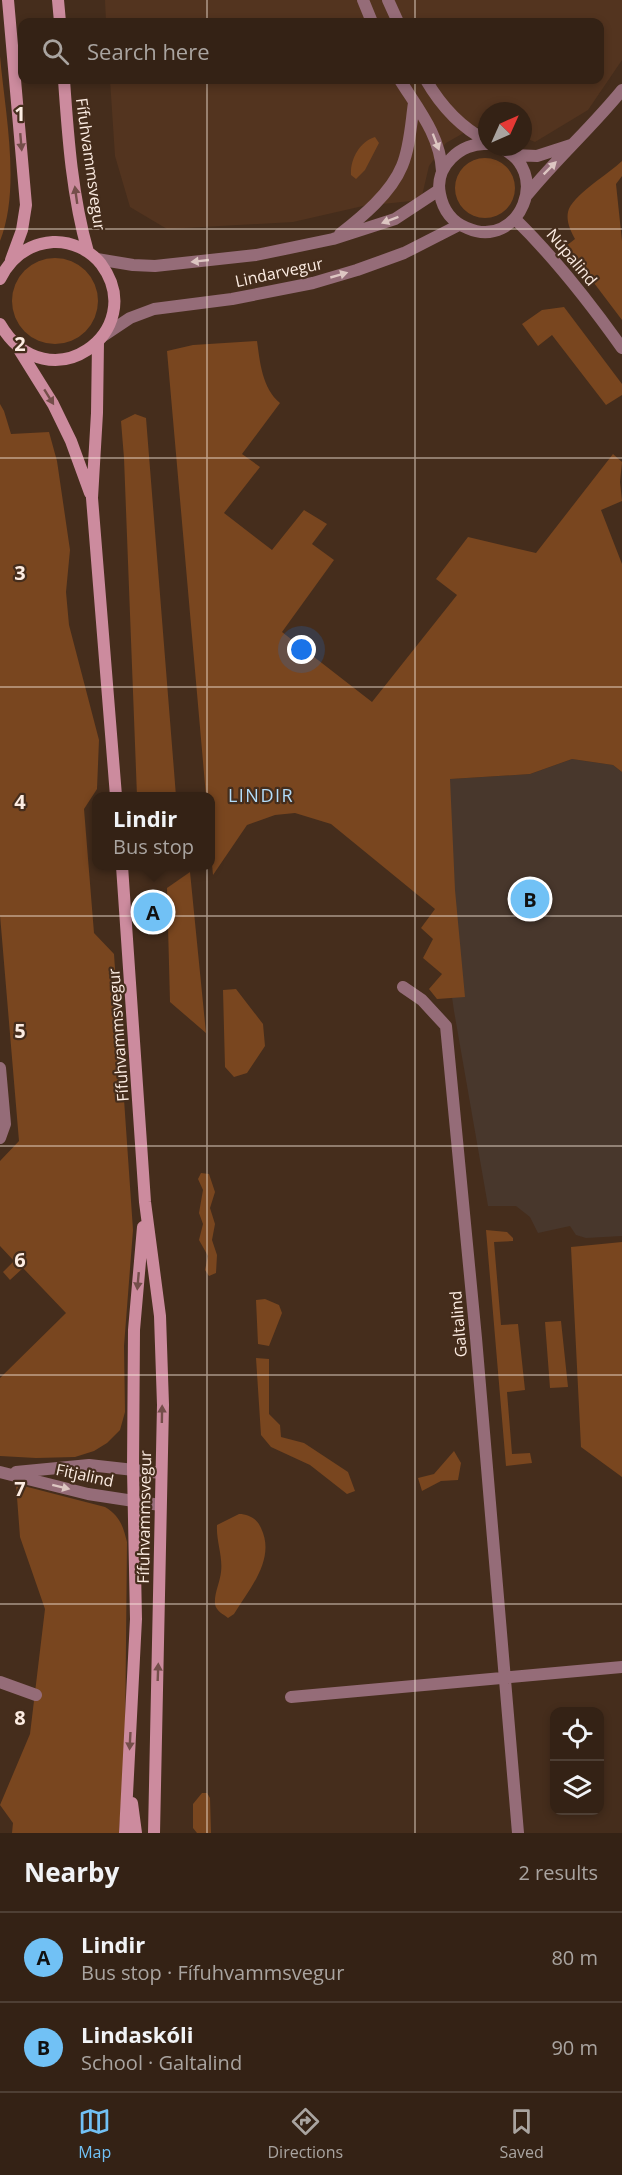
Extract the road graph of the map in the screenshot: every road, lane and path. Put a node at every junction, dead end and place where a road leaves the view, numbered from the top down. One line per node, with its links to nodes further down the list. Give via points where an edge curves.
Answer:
1 (8, 0): 25 (main road, one-way to 25, via 26,205 22,230)
2 (58, 0): 5 (main road)
3 (363, 0): 6 (street)
4 (388, 0): 7 (street)
5 (60, 18)
6 (370, 18)
7 (396, 18)
8 (64, 84): 24 (main road, Fífuhvammsvegur, one-way to 8, via 77,203)
9 (402, 84): 12 (street)
10 (429, 84): 13 (street, via 454,118)
11 (622, 90): 14 (street)
12 (414, 103): 18 (street, one-way to 18, via 435,135); 23 (street, via 402,167 385,192)
13 (478, 137)
14 (575, 143): 17 (street); 20 (street, one-way to 14)
15 (478, 145): 18 (street, via 459,151)
16 (514, 156): 20 (street, via 526,177)
17 (532, 156)
18 (442, 171): 19 (street)
19 (439, 190): 22 (street, via 449,216); 23 (street, Lindarvegur, one-way to 23, via 395,219)
20 (527, 195): 21 (street)
21 (515, 219): 22 (street, via 488,232); 30 (street, Núpalind, via 542,246)
22 (459, 225): 28 (street, Lindarvegur, one-way to 22, via 130,318 154,309 313,283 404,253)
23 (333, 239): 24 (street, Lindarvegur, one-way to 24, via 256,255 155,266)
24 (93, 256): 25 (main road, via 73,244 40,243 24,250); 28 (main road, Fífuhvammsvegur, via 113,288 112,313)
25 (4, 270)
26 (0, 324): 27 (main road)
27 (4, 337): 29 (main road)
28 (100, 339): 29 (main road, via 84,353 67,359 33,356); 31 (main road)
29 (18, 347): 31 (main road, one-way to 31, via 53,404)
30 (622, 348)
31 (92, 498): 32 (main road)
32 (116, 792)
33 (122, 870): 37 (main road, Fífuhvammsvegur)
34 (403, 987): 44 (street, Galtalind, via 422,1000 446,1026)
35 (0, 1068): 36 (street, via 5,1124)
36 (0, 1138)
37 (145, 1202): 38 (main road, Fífuhvammsvegur, one-way to 38, via 134,1330); 40 (main road, Fífuhvammsvegur, one-way to 37, via 159,1316)
38 (133, 1469): 39 (street, Fitjalind, via 89,1465); 40 (street, Fitjalind); 41 (main road, Fífuhvammsvegur)
39 (2, 1472): 41 (street, Fitjalind, one-way to 41, via 88,1494)
40 (161, 1473): 42 (main road, Fífuhvammsvegur)
41 (134, 1501): 42 (street, Fitjalind); 48 (main road, Fífuhvammsvegur, one-way to 48, via 136,1619)
42 (160, 1504): 51 (main road, Fífuhvammsvegur, one-way to 42)
43 (622, 1667): 44 (street)
44 (504, 1678): 47 (street); 52 (street, Galtalind)
45 (0, 1682): 46 (street)
46 (36, 1695)
47 (291, 1697)
48 (128, 1787): 49 (main road, Fífuhvammsvegur); 50 (main road)
49 (125, 1833)
50 (136, 1833)
51 (154, 1833)
52 (518, 1833)

